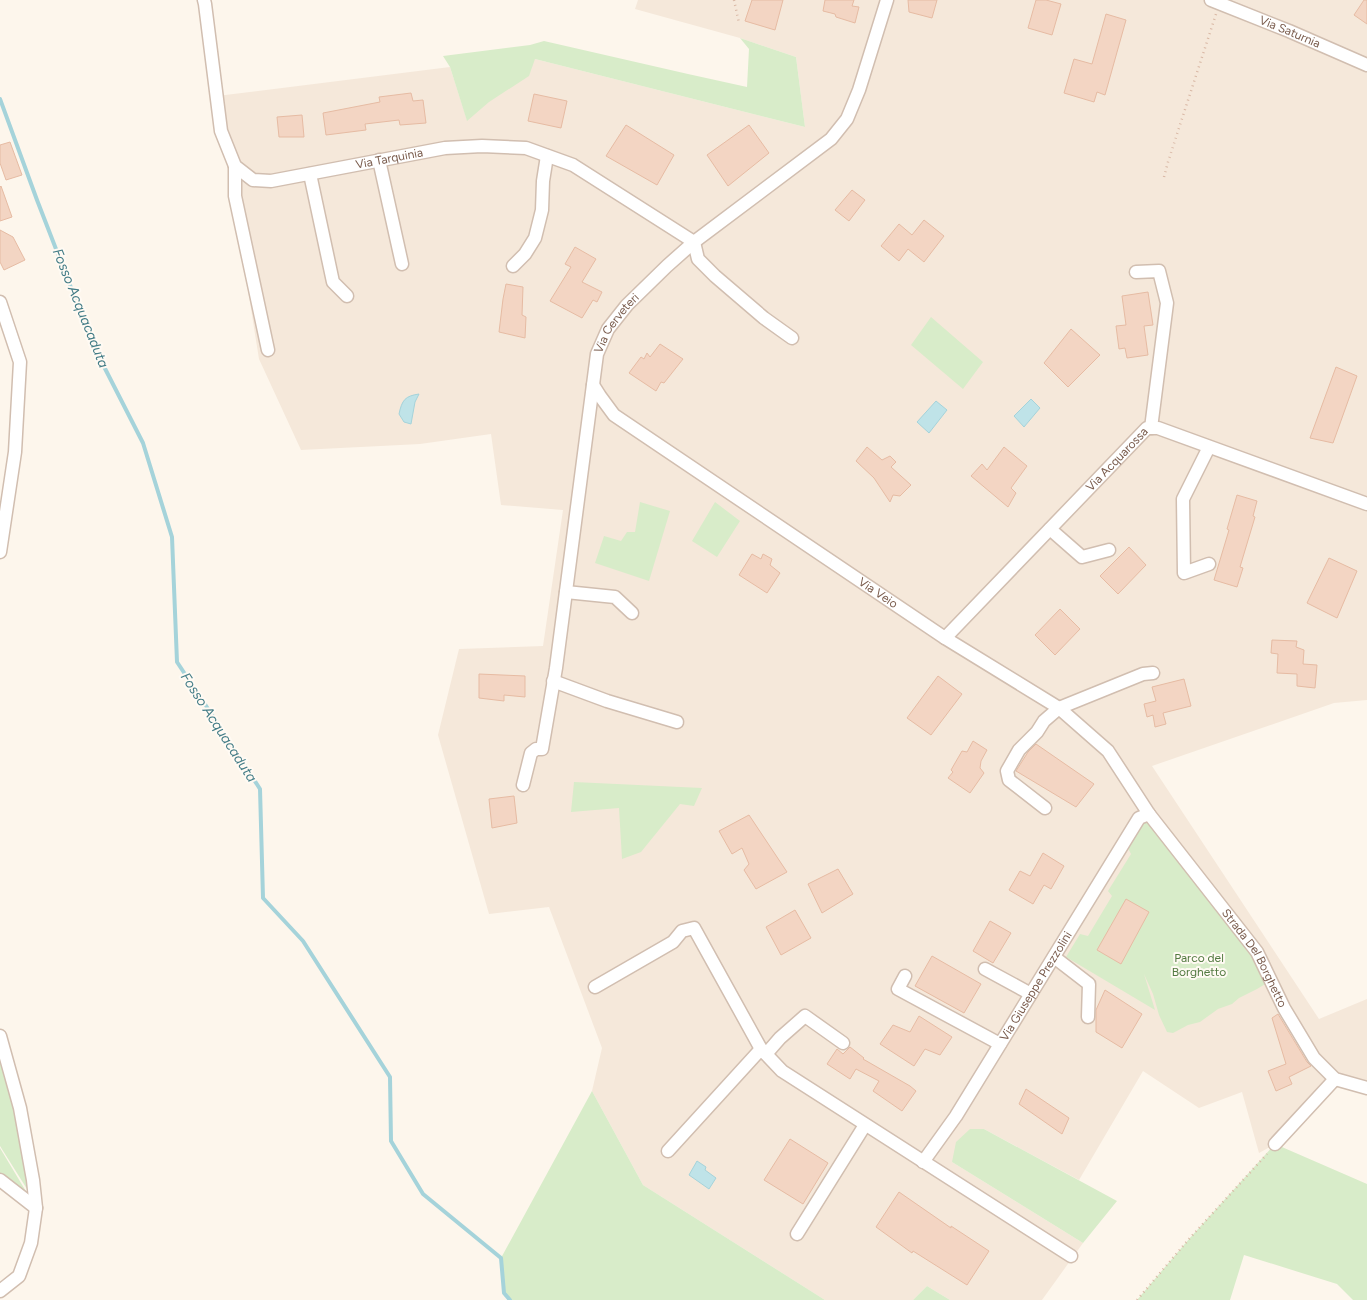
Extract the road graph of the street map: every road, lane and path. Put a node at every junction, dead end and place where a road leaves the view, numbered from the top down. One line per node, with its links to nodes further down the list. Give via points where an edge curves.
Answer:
1 (204, 0): 9 (street, via 221,131)
2 (734, 0): 5 (path)
3 (887, 0): 12 (street, Via Cerveteri, via 847,119 831,139)
4 (1216, 2): 6 (street, Via Saturnia); 11 (path)
5 (739, 22)
6 (1367, 65)
7 (547, 156): 8 (street, Via Tarquinia, via 526,148 482,146 445,148); 12 (street, Via Tarquinia, via 573,165); 14 (street, via 542,210 535,238)
8 (379, 160): 10 (street, Via Tarquinia); 13 (street)
9 (235, 166): 10 (street, Via Tarquinia, via 253,180 271,181); 19 (street, via 235,196)
10 (310, 174): 16 (street, via 333,282)
11 (1164, 177)
12 (694, 242): 18 (street, via 698,259 715,276); 20 (street, Via Cerveteri, via 627,305 608,329 597,354)
13 (402, 264)
14 (513, 266)
15 (1136, 272): 21 (street, via 1158,271 1167,303)
16 (347, 296)
17 (0, 302): 26 (street, via 20,362 15,452)
18 (792, 338)
19 (268, 350)
20 (593, 385): 28 (street, Via Cerveteri); 30 (street, Via Veio, via 614,415)
21 (1151, 428): 22 (street, Via Acquarossa); 24 (street, Via Acquarossa, via 1137,437)
22 (1210, 447): 23 (street, Via Acquarossa); 27 (street, via 1183,499 1184,574)
23 (1367, 504)
24 (1050, 529): 25 (street, via 1082,557); 30 (street, Via Acquarossa)
25 (1109, 550)
26 (0, 552)
27 (1209, 564)
28 (566, 592): 29 (street, via 615,597); 32 (street, Via Cerveteri)
29 (632, 613)
30 (945, 638): 33 (street, Via Veio)
31 (1154, 673): 33 (street, via 1143,674)
32 (554, 681): 34 (street, via 588,695); 35 (street, Via Cerveteri, via 542,749 531,753)
33 (1059, 708): 36 (street, via 1019,750 1007,771 1009,780); 37 (street, Via Veio, via 1108,751)
34 (677, 722)
35 (524, 785)
36 (1045, 808)
37 (1149, 814): 38 (street, Via Giuseppe Prezzolini, via 1140,818); 48 (street, Strada Del Borghetto, via 1257,952 1284,1008 1314,1058)
38 (1054, 957): 42 (street, Via Giuseppe Prezzolini); 43 (street, via 1089,984)
39 (986, 969): 42 (street)
40 (905, 976): 46 (street, via 898,988)
41 (595, 987): 47 (street, via 673,942 682,931 694,928)
42 (1031, 994): 46 (street, Via Giuseppe Prezzolini)
43 (1088, 1018)
44 (0, 1036): 55 (street, via 20,1108)
45 (843, 1043): 47 (street, via 805,1016)
46 (1000, 1044): 53 (street, Via Giuseppe Prezzolini)
47 (763, 1051): 50 (street, via 782,1071); 52 (street)
48 (1335, 1079): 49 (street, Strada Del Borghetto); 51 (street)
49 (1367, 1088)
50 (865, 1125): 53 (street); 56 (street)
51 (1275, 1144): 59 (path)
52 (668, 1151)
53 (923, 1162): 57 (street)
54 (0, 1180): 55 (street)
55 (36, 1208): 58 (street, via 31,1243 18,1276)
56 (796, 1234)
57 (1071, 1256)
58 (0, 1291)
59 (1137, 1300)

